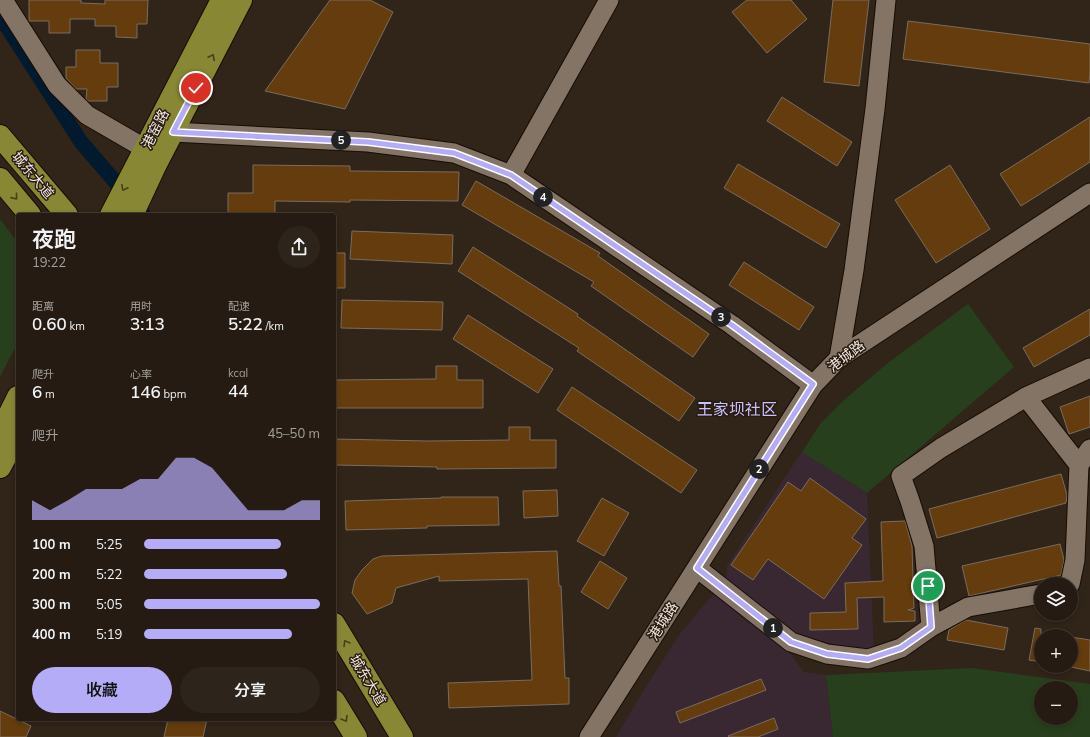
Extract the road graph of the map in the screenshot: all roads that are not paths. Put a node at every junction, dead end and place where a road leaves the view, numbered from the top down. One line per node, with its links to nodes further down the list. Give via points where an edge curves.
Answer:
1 (3, 0): 8 (street, via 57,85 87,115)
2 (222, 0): 8 (main road, 港窑路)
3 (241, 0): 6 (main road, 港窑路, one-way to 3)
4 (608, 0): 9 (street)
5 (886, 0): 16 (street, via 854,270)
6 (173, 132): 8 (main road, 港窑路); 9 (street, via 368,142 454,153)
7 (0, 136): 13 (main road, 城东大道)
8 (146, 159): 14 (main road, 港窑路, one-way to 14); 15 (main road, 港窑路)
9 (511, 175): 18 (street, via 725,320)
10 (0, 178): 12 (main road, 城东大道, one-way to 12)
11 (1090, 194): 16 (street, 港城路)
12 (28, 213)
13 (65, 213)
14 (112, 213)
15 (132, 213)
16 (839, 358): 18 (street, 港城路)
17 (1090, 368): 19 (street)
18 (813, 384): 26 (street, 港城路)
19 (1026, 397): 24 (street); 30 (street, via 941,448 901,476 924,546)
20 (16, 401): 21 (main road)
21 (0, 433)
22 (16, 436): 25 (main road)
23 (1090, 449): 24 (street)
24 (1079, 465): 27 (street, via 1075,560)
25 (0, 467)
26 (697, 568): 30 (street, via 791,642 827,654 868,659 901,648); 34 (street, 港城路)
27 (1071, 577)
28 (1034, 595): 30 (street, via 968,607)
29 (336, 627): 33 (main road, 城东大道, one-way to 29)
30 (931, 627)
31 (336, 704): 32 (main road, one-way to 32)
32 (356, 737)
33 (402, 737)
34 (590, 737)

